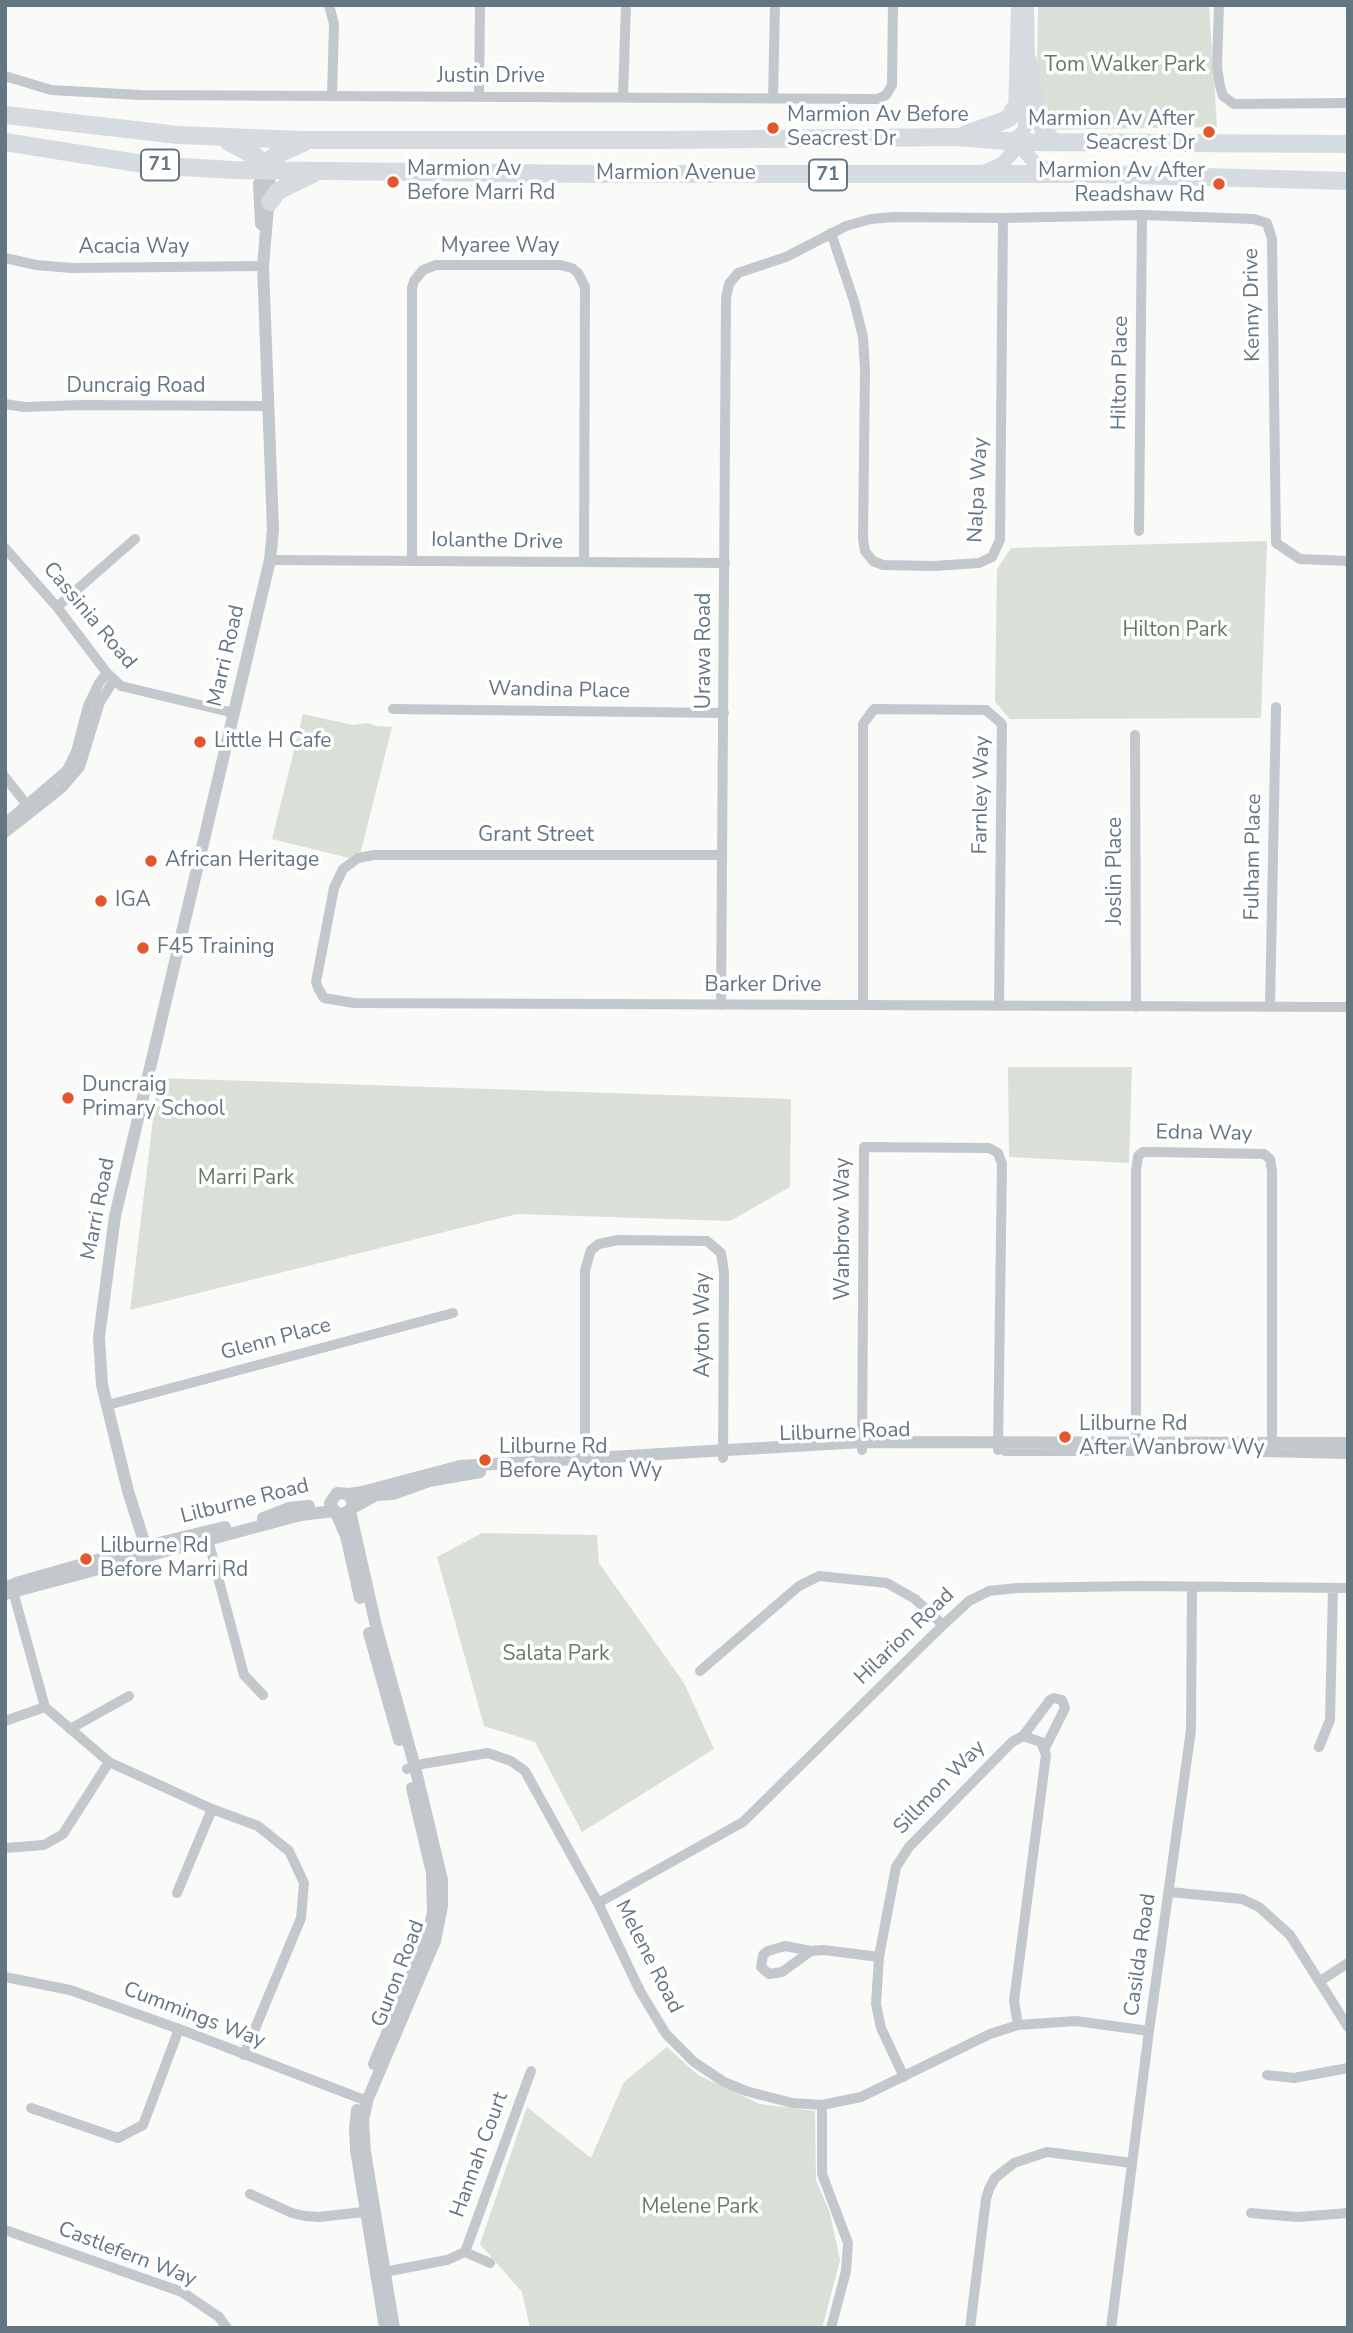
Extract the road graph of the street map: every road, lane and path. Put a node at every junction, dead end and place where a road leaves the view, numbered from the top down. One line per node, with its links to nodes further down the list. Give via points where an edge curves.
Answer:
1 (329, 5): 11 (street, via 334,24)
2 (480, 5): 12 (street)
3 (626, 5): 13 (street)
4 (775, 5): 14 (street)
5 (893, 5): 14 (street, Justin Drive, via 892,85 886,95 878,99)
6 (1018, 5): 16 (main road)
7 (1027, 5): 9 (main road)
8 (1219, 5): 15 (street, via 1217,67 1223,96 1234,104)
9 (1028, 60): 22 (main road, via 1025,127); 23 (highway, via 1037,115)
10 (5, 76): 11 (street, Justin Drive, via 51,90)
11 (331, 96): 12 (street, Justin Drive)
12 (479, 96): 13 (street, Justin Drive)
13 (623, 97): 14 (street, Justin Drive)
14 (773, 98)
15 (1348, 103)
16 (1015, 108): 19 (highway, via 1009,118); 22 (main road)
17 (5, 115): 18 (highway, Marmion Avenue / 71)
18 (216, 137): 20 (highway, Marmion Avenue / 71); 25 (highway, via 248,150)
19 (956, 137): 20 (highway, Marmion Avenue / 71); 22 (highway, Marmion Avenue / 71)
20 (312, 140): 25 (highway, via 276,155)
21 (5, 142): 25 (highway, Marmion Avenue / 71, via 149,165)
22 (1019, 142): 23 (highway, Marmion Avenue / 71); 27 (main road, via 1002,164); 28 (main road, via 1034,162)
23 (1053, 142): 24 (highway, Marmion Avenue / 71)
24 (1348, 144)
25 (266, 171): 26 (highway, Marmion Avenue / 71); 30 (street, Marri Road); 34 (street, Marri Road, via 259,184)
26 (316, 172): 27 (highway, Marmion Avenue / 71); 30 (highway, via 278,191)
27 (970, 175): 28 (highway, Marmion Avenue / 71)
28 (1060, 176): 29 (highway, Marmion Avenue / 71)
29 (1348, 181)
30 (270, 202): 34 (street, Marri Road)
31 (1142, 215): 32 (street, Kenny Drive); 40 (street, Hilton Place); 45 (street, Kenny Drive, via 1267,223 1272,239 1276,543 1300,559)
32 (1003, 218): 33 (street, Kenny Drive, via 871,219); 33 (street, Nalpa Way, via 1000,540 992,557 979,563 883,565 865,551 864,345)
33 (831, 233): 37 (street, Kenny Drive, via 786,257 738,273)
34 (265, 249): 36 (street, Marri Road)
35 (5, 258): 36 (street, Acacia Way, via 72,268)
36 (263, 266): 39 (street, Marri Road)
37 (726, 298): 47 (street, Urawa Road)
38 (5, 404): 39 (street, Duncraig Road)
39 (267, 406): 43 (street, Marri Road, via 273,530)
40 (1139, 531)
41 (135, 540): 48 (street)
42 (5, 548): 48 (street, Cassinia Road)
43 (270, 560): 44 (street, Iolanthe Drive); 52 (street, Marri Road)
44 (412, 560): 46 (street, Iolanthe Drive); 46 (street, Myaree Way, via 414,281 423,270 436,265 560,264 578,273 585,287)
45 (1348, 561)
46 (584, 562): 47 (street, Iolanthe Drive)
47 (725, 563): 53 (street, Urawa Road)
48 (57, 607): 49 (street, Cassinia Road)
49 (111, 677): 52 (street, Cassinia Road, via 121,686); 56 (street, via 99,682 88,706 73,760)
50 (1276, 707): 64 (street, Fulham Place)
51 (393, 709): 53 (street, Wandina Place)
52 (234, 713): 67 (street, Marri Road, via 115,1216 99,1338)
53 (724, 713): 58 (street, Urawa Road)
54 (1135, 735): 63 (street, Joslin Place)
55 (5, 777): 56 (street)
56 (29, 809): 57 (street)
57 (6, 830)
58 (722, 855): 59 (street, Grant Street, via 374,855); 60 (street, Urawa Road)
59 (351, 862): 60 (street, Barker Drive, via 334,888 316,982 329,1000)
60 (721, 1005): 61 (street, Barker Drive)
61 (863, 1005): 62 (street, Barker Drive); 62 (street, Farnley Way, via 863,724 874,709 888,709 986,710 1002,724)
62 (999, 1006): 63 (street, Barker Drive)
63 (1136, 1007): 64 (street, Barker Drive)
64 (1270, 1007): 65 (street, Barker Drive)
65 (1348, 1007)
66 (453, 1313): 67 (street, Glenn Place)
67 (108, 1405): 80 (street, Marri Road)
68 (1348, 1443): 72 (street, Lilburne Road)
69 (998, 1445): 70 (street, Lilburne Road); 70 (street, Wanbrow Way, via 1002,1164 998,1153 989,1148 864,1147); 71 (street, Lilburne Road)
70 (862, 1446): 74 (street, Lilburne Road)
71 (1136, 1446): 72 (street, Lilburne Road); 72 (street, Edna Way, via 1136,1171 1138,1156 1154,1152 1264,1154 1270,1158)
72 (1272, 1447): 73 (street, Lilburne Road)
73 (1348, 1453)
74 (723, 1454): 75 (street, Lilburne Road); 75 (street, Ayton Way, via 721,1253 707,1241 618,1240 591,1250 585,1270)
75 (585, 1461): 76 (street, Lilburne Road, via 460,1466); 78 (street, Lilburne Road, via 429,1480 393,1494 369,1497)
76 (349, 1494): 77 (street, via 337,1493); 78 (street)
77 (333, 1508): 78 (street, via 343,1514); 79 (street, Lilburne Road); 96 (street, Guron Road, via 346,1535 378,1667)
78 (351, 1510): 96 (street, Guron Road)
79 (207, 1536): 80 (street, Lilburne Road); 87 (street, via 244,1675)
80 (147, 1551): 84 (street, Lilburne Road)
81 (1192, 1587): 82 (street, Hilarion Road); 85 (street, Hilarion Road, via 989,1591 969,1601); 99 (street, Casilda Road, via 1191,1730)
82 (1333, 1588): 83 (street, Hilarion Road); 93 (street, via 1330,1720)
83 (1348, 1588)
84 (9, 1589): 89 (street)
85 (943, 1625): 86 (street, via 915,1599 887,1583 819,1576 799,1586); 101 (street, Hilarion Road, via 743,1822)
86 (700, 1671)
87 (263, 1695)
88 (129, 1696): 91 (street)
89 (45, 1707): 90 (street); 91 (street)
90 (5, 1721)
91 (69, 1729): 95 (street)
92 (1023, 1736): 94 (street, via 1036,1739); 94 (street, Sillmon Way, via 1050,1700 1062,1700 1065,1708); 103 (street, Sillmon Way, via 1012,1742 899,1860)
93 (1319, 1747)
94 (1045, 1748): 107 (street, Sillmon Way, via 1014,2001)
95 (109, 1762): 97 (street); 98 (street, via 64,1834 44,1845)
96 (411, 1768): 101 (street, Melene Road, via 488,1753 519,1766 534,1785); 116 (street, Guron Road, via 441,1871 441,1918 426,1966)
97 (212, 1809): 100 (street); 111 (street, via 258,1826 289,1851 304,1883 301,1918)
98 (5, 1848)
99 (1170, 1892): 106 (street, via 1242,1899 1259,1907 1290,1934); 110 (street, Casilda Road)
100 (177, 1893)
101 (598, 1903): 117 (street, Melene Road, via 640,1990 676,2046 708,2072 746,2091)
102 (811, 1951): 103 (street)
103 (879, 1957): 115 (street, Sillmon Way, via 878,2016)
104 (1348, 1963): 106 (street)
105 (5, 1977): 109 (street, Cummings Way, via 70,1990)
106 (1320, 1981): 108 (street)
107 (1018, 2025): 110 (street, Melene Road, via 1076,2021); 115 (street, Melene Road, via 990,2034)
108 (1348, 2027)
109 (179, 2029): 111 (street, Cummings Way); 118 (street, via 143,2125 118,2138)
110 (1149, 2032): 119 (street, Casilda Road)
111 (244, 2055): 116 (street, Cummings Way)
112 (1348, 2068): 114 (street, via 1294,2078)
113 (531, 2071): 125 (street, Hannah Court)
114 (1267, 2075)
115 (905, 2077): 117 (street, Melene Road, via 861,2097)
116 (364, 2100): 121 (street, Guron Road)
117 (822, 2105): 131 (street, via 822,2174 848,2243 846,2271)
118 (31, 2108)
119 (1132, 2163): 132 (street, via 1047,2152 1014,2163 995,2178 986,2199); 133 (street, Casilda Road)
120 (250, 2194): 121 (street, via 305,2216)
121 (370, 2211): 127 (street, Guron Road)
122 (1251, 2213): 123 (street, via 1298,2217)
123 (1348, 2213)
124 (5, 2230): 128 (street, Castlefern Way, via 182,2292 219,2317)
125 (465, 2252): 126 (street, Hannah Court); 127 (street, Hannah Court)
126 (490, 2263)
127 (381, 2273): 129 (street, Guron Road); 130 (street, Guron Road)
128 (227, 2328)
129 (385, 2328)
130 (394, 2328)
131 (831, 2328)
132 (970, 2328)
133 (1111, 2328)

